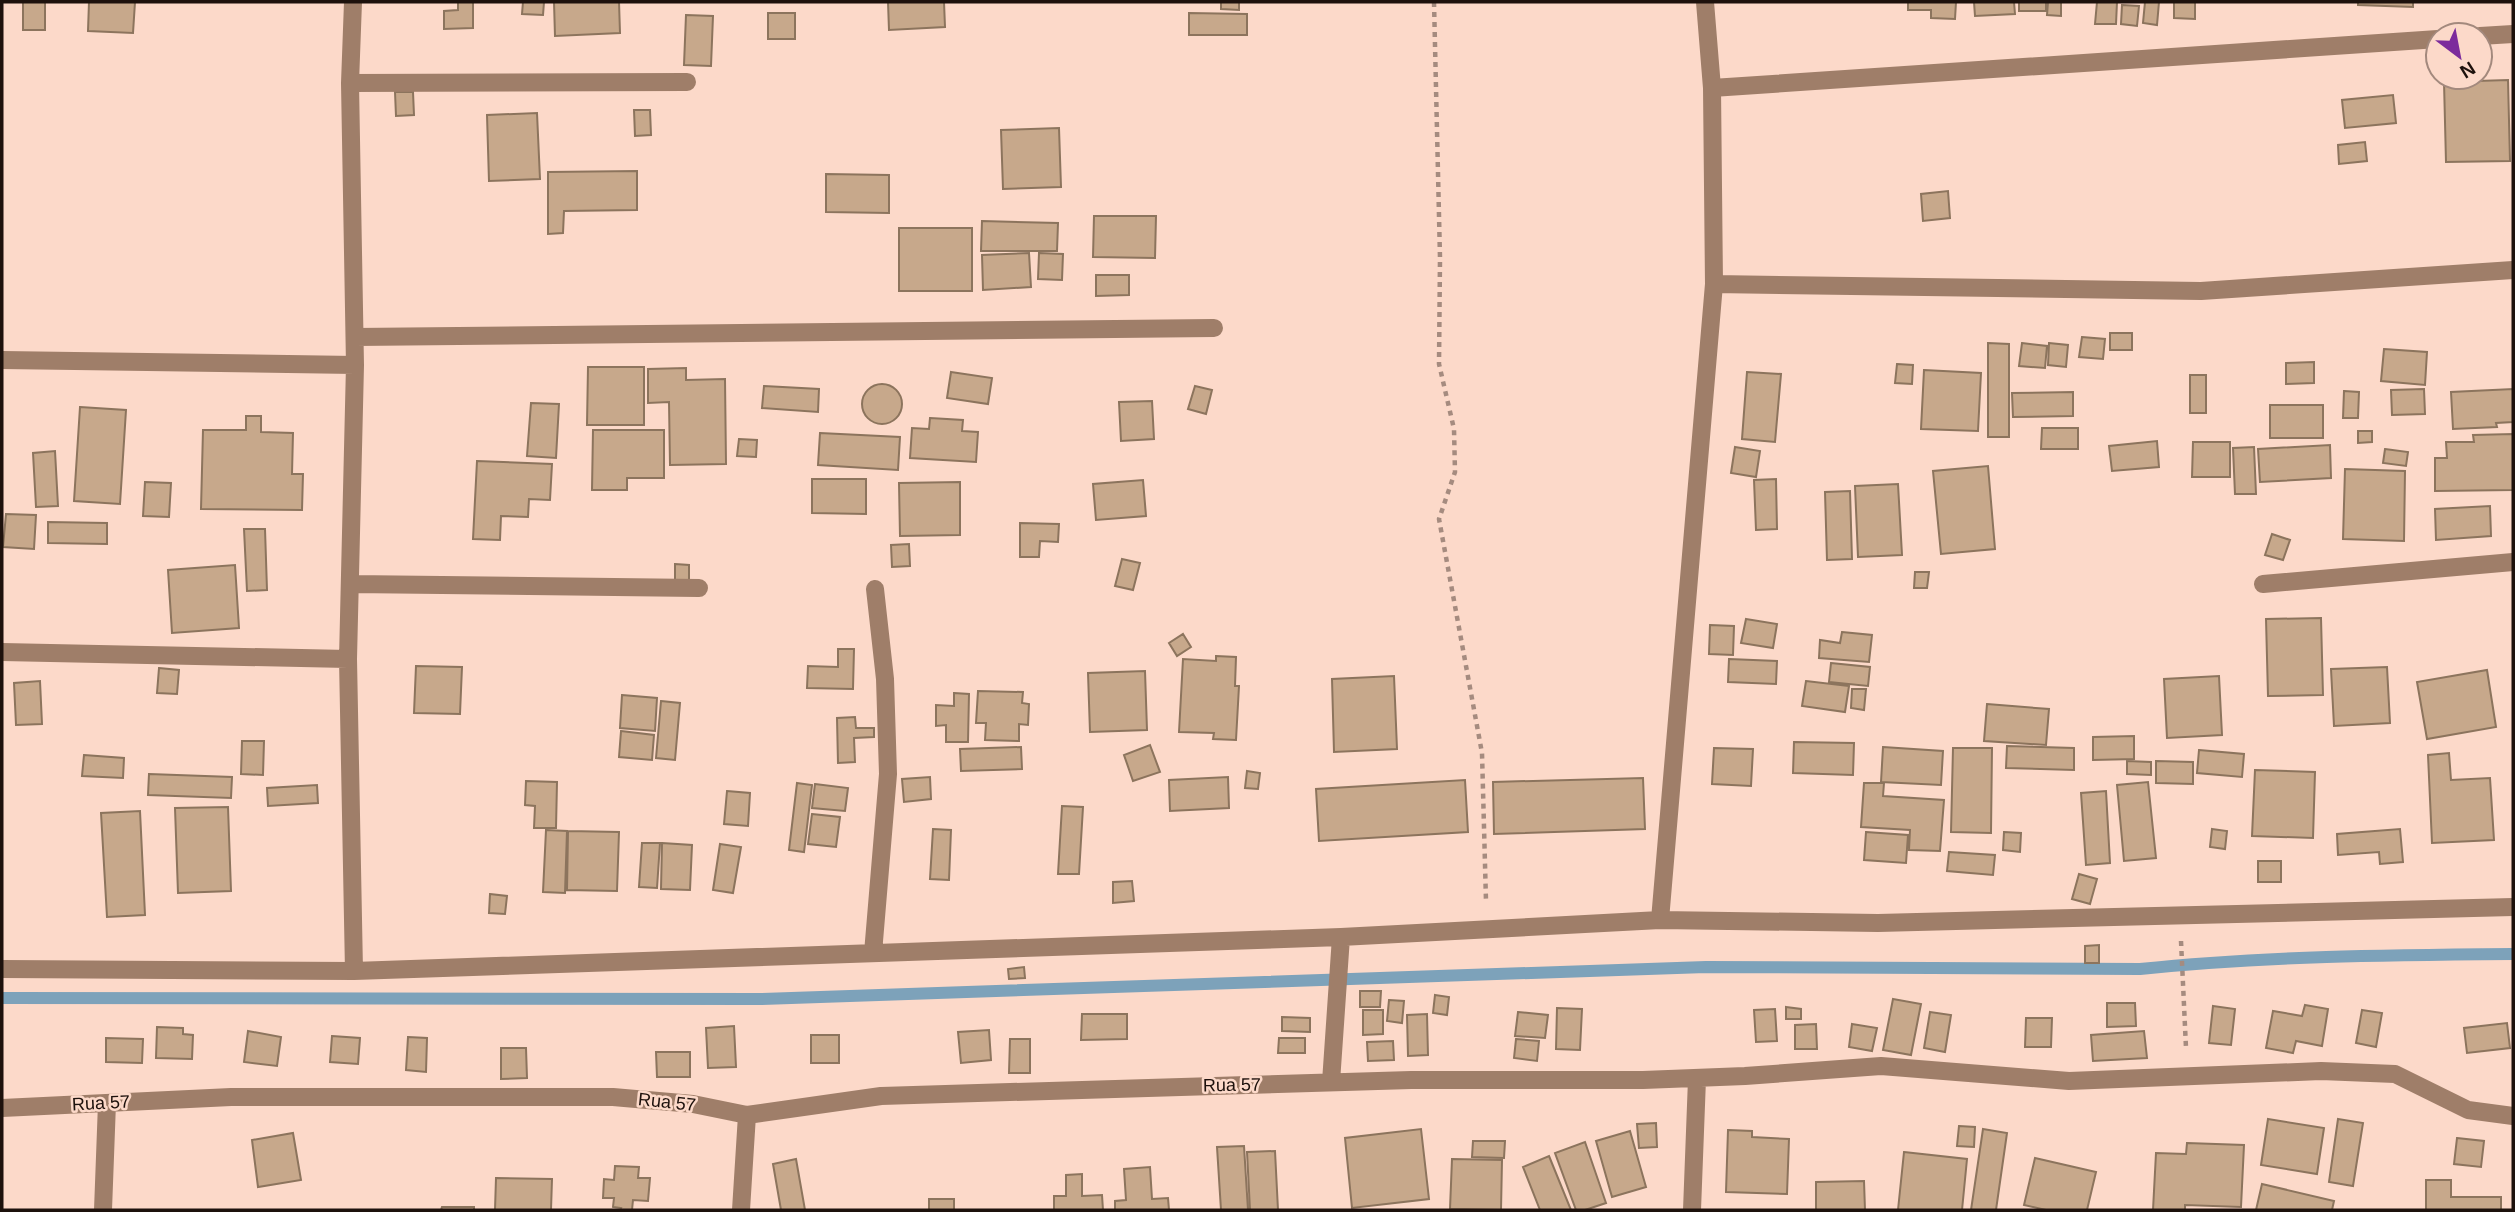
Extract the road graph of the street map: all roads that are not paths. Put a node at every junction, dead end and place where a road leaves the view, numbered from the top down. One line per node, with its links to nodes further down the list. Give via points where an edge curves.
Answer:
1 (353, 2): 7 (street)
2 (1705, 2): 8 (street)
3 (2513, 34): 4 (street)
4 (2494, 35)
5 (2424, 40): 8 (street)
6 (687, 82): 7 (street)
7 (350, 83): 12 (street)
8 (1712, 88): 10 (street)
9 (2513, 270): 10 (street, via 2202,291)
10 (1714, 285): 23 (street)
11 (1214, 328): 12 (street)
12 (355, 337): 14 (street)
13 (2, 360): 14 (street)
14 (355, 365): 16 (street)
15 (2513, 562): 17 (street)
16 (351, 584): 18 (street); 21 (street)
17 (2263, 584)
18 (699, 589)
19 (875, 589): 25 (street, via 885,679 888,774)
20 (2, 652): 21 (street)
21 (348, 659): 27 (street)
22 (2513, 907): 23 (street, via 1878,923)
23 (1660, 920): 24 (street)
24 (1341, 937): 25 (street); 29 (street)
25 (873, 953): 27 (street)
26 (2, 969): 27 (street)
27 (354, 971)
28 (1698, 1079): 29 (street, Rua 57); 33 (street, Rua 57, via 1881,1066 2069,1082 2321,1071 2395,1073 2468,1110); 36 (street)
29 (1331, 1082): 32 (street, Rua 57, via 881,1096)
30 (107, 1103): 31 (street, Rua 57); 32 (street, Rua 57, via 244,1097 613,1097 693,1104); 34 (street)
31 (2, 1108)
32 (747, 1115): 35 (street)
33 (2513, 1115)
34 (103, 1210)
35 (741, 1210)
36 (1692, 1210)

